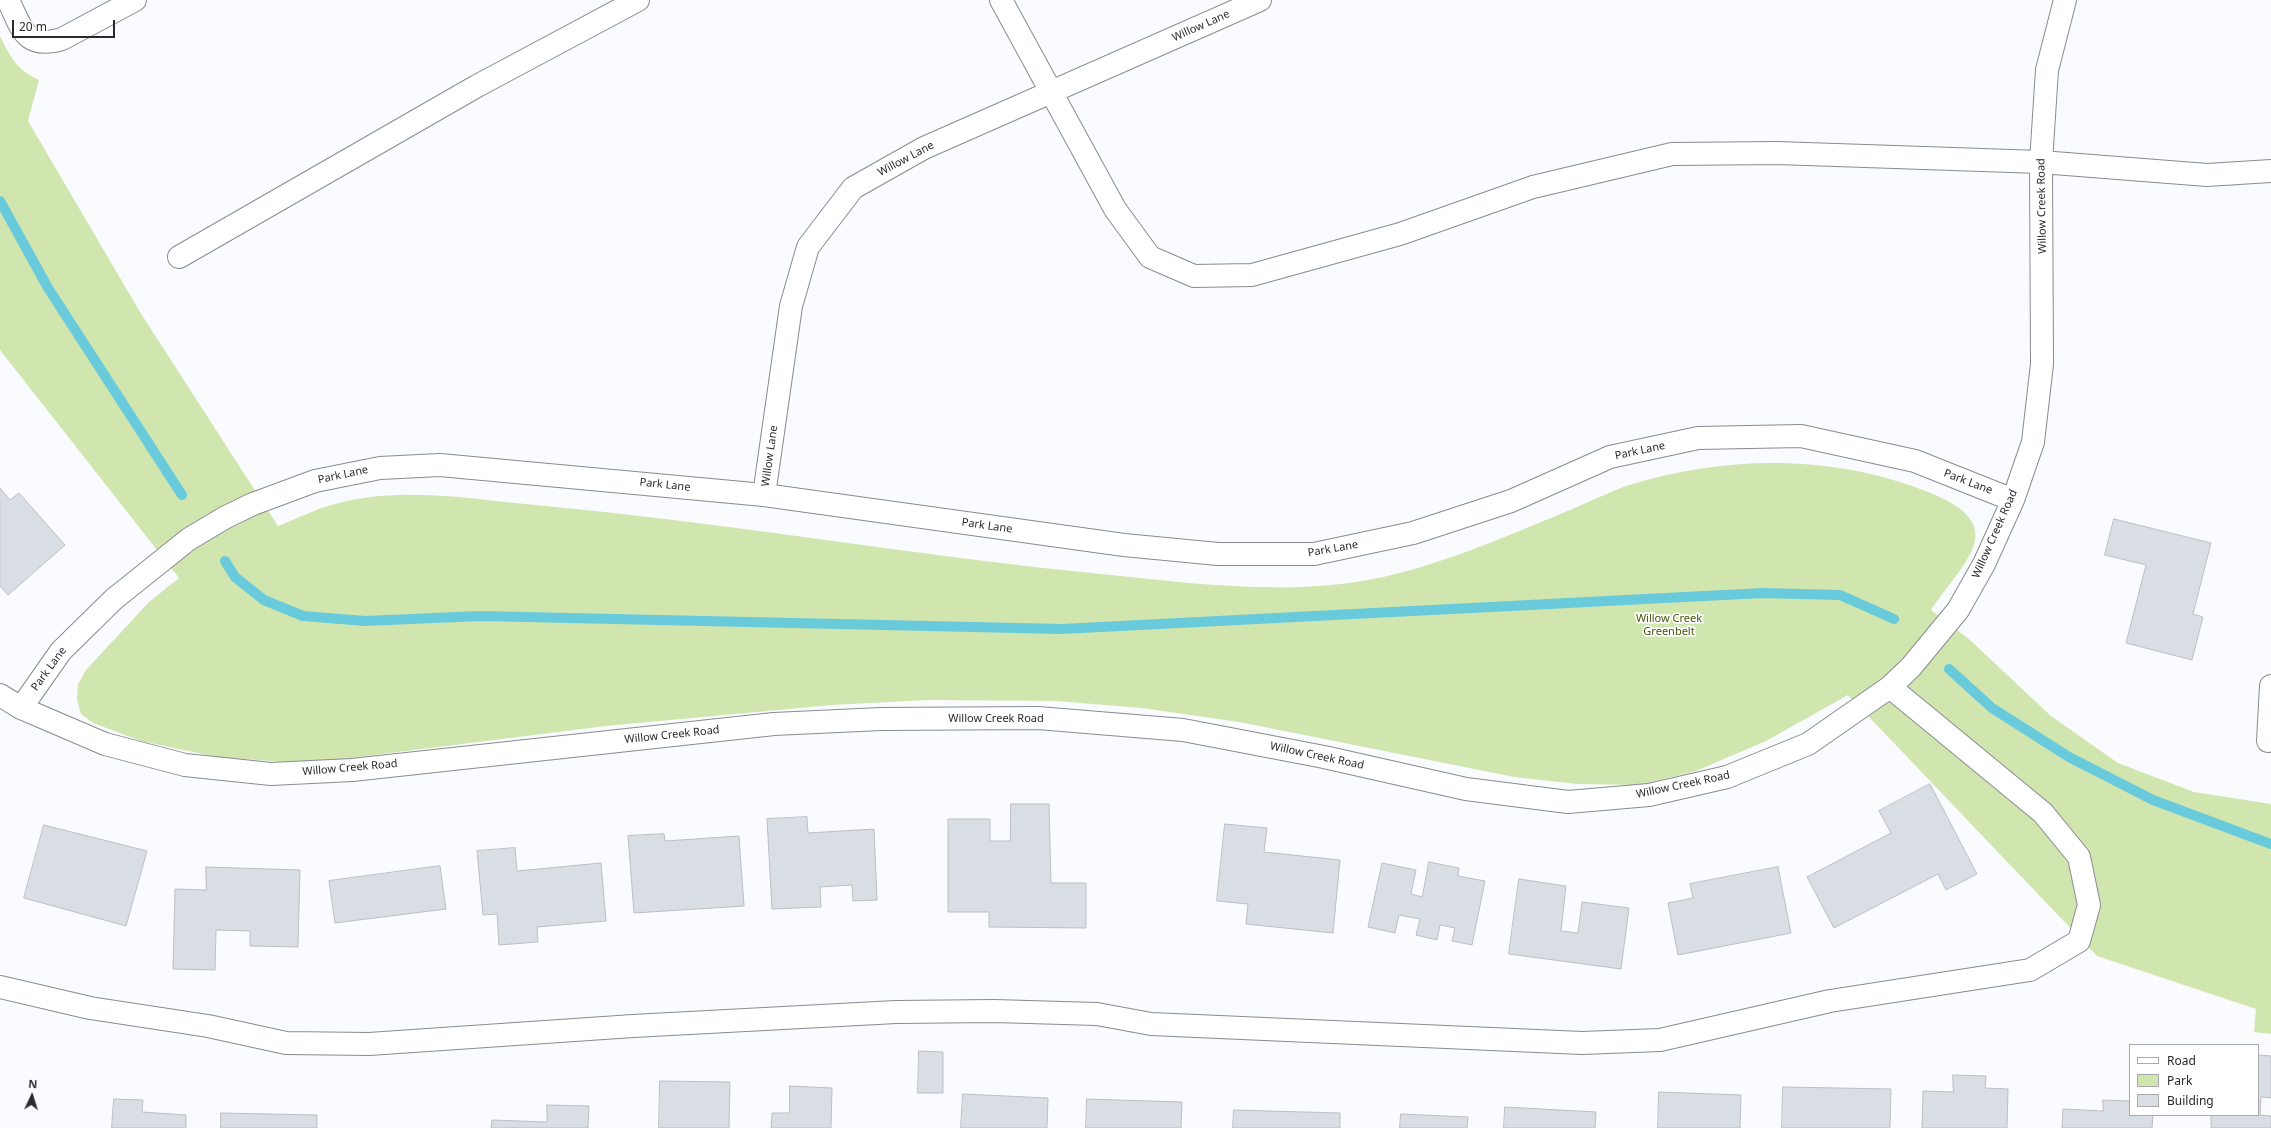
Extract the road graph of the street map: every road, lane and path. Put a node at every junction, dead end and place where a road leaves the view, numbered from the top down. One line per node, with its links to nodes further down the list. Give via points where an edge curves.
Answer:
1 (8, 0): 2 (street, via 21,28 28,37 38,43 62,39)
2 (135, 0)
3 (638, 0): 10 (street, via 477,86)
4 (1001, 0): 7 (street)
5 (1260, 0): 7 (street, Willow Lane)
6 (2064, 0): 8 (street, Willow Creek Road, via 2047,70)
7 (1051, 92): 8 (street, via 1115,209 1150,257 1194,276 1252,275 1400,234 1533,187 1672,154 1777,153); 11 (street, Willow Lane, via 924,148 853,188 808,247 791,306)
8 (2041, 162): 9 (street, via 2207,175); 12 (street, Willow Creek Road, via 2042,364 2033,442)
9 (2271, 171)
10 (179, 256)
11 (764, 495): 12 (street, Park Lane, via 1124,545 1218,554 1314,554 1412,533 1504,503 1610,457 1698,438 1801,436 1915,461); 16 (street, Park Lane, via 440,465 380,468 315,481 226,517 189,539 114,599 61,651)
12 (2013, 500): 14 (street, Willow Creek Road, via 1984,564 1958,610 1911,667)
13 (2271, 686): 17 (street)
14 (1890, 687): 16 (street, Willow Creek Road, via 1808,744 1727,777 1649,795 1568,802 1466,789 1324,757 1183,730 1038,718 881,719 774,724 352,770 271,774 185,765 105,744); 18 (street, via 2043,814 2078,857 2089,905 2079,941 2030,970 1830,1001 1660,1040 1582,1043 1152,1024 1097,1014 994,1011 896,1012 648,1025 369,1044 286,1043 208,1026 90,1008)
15 (0, 695): 16 (street, Willow Creek Road)
16 (21, 708)
17 (2268, 741)
18 (0, 987)

